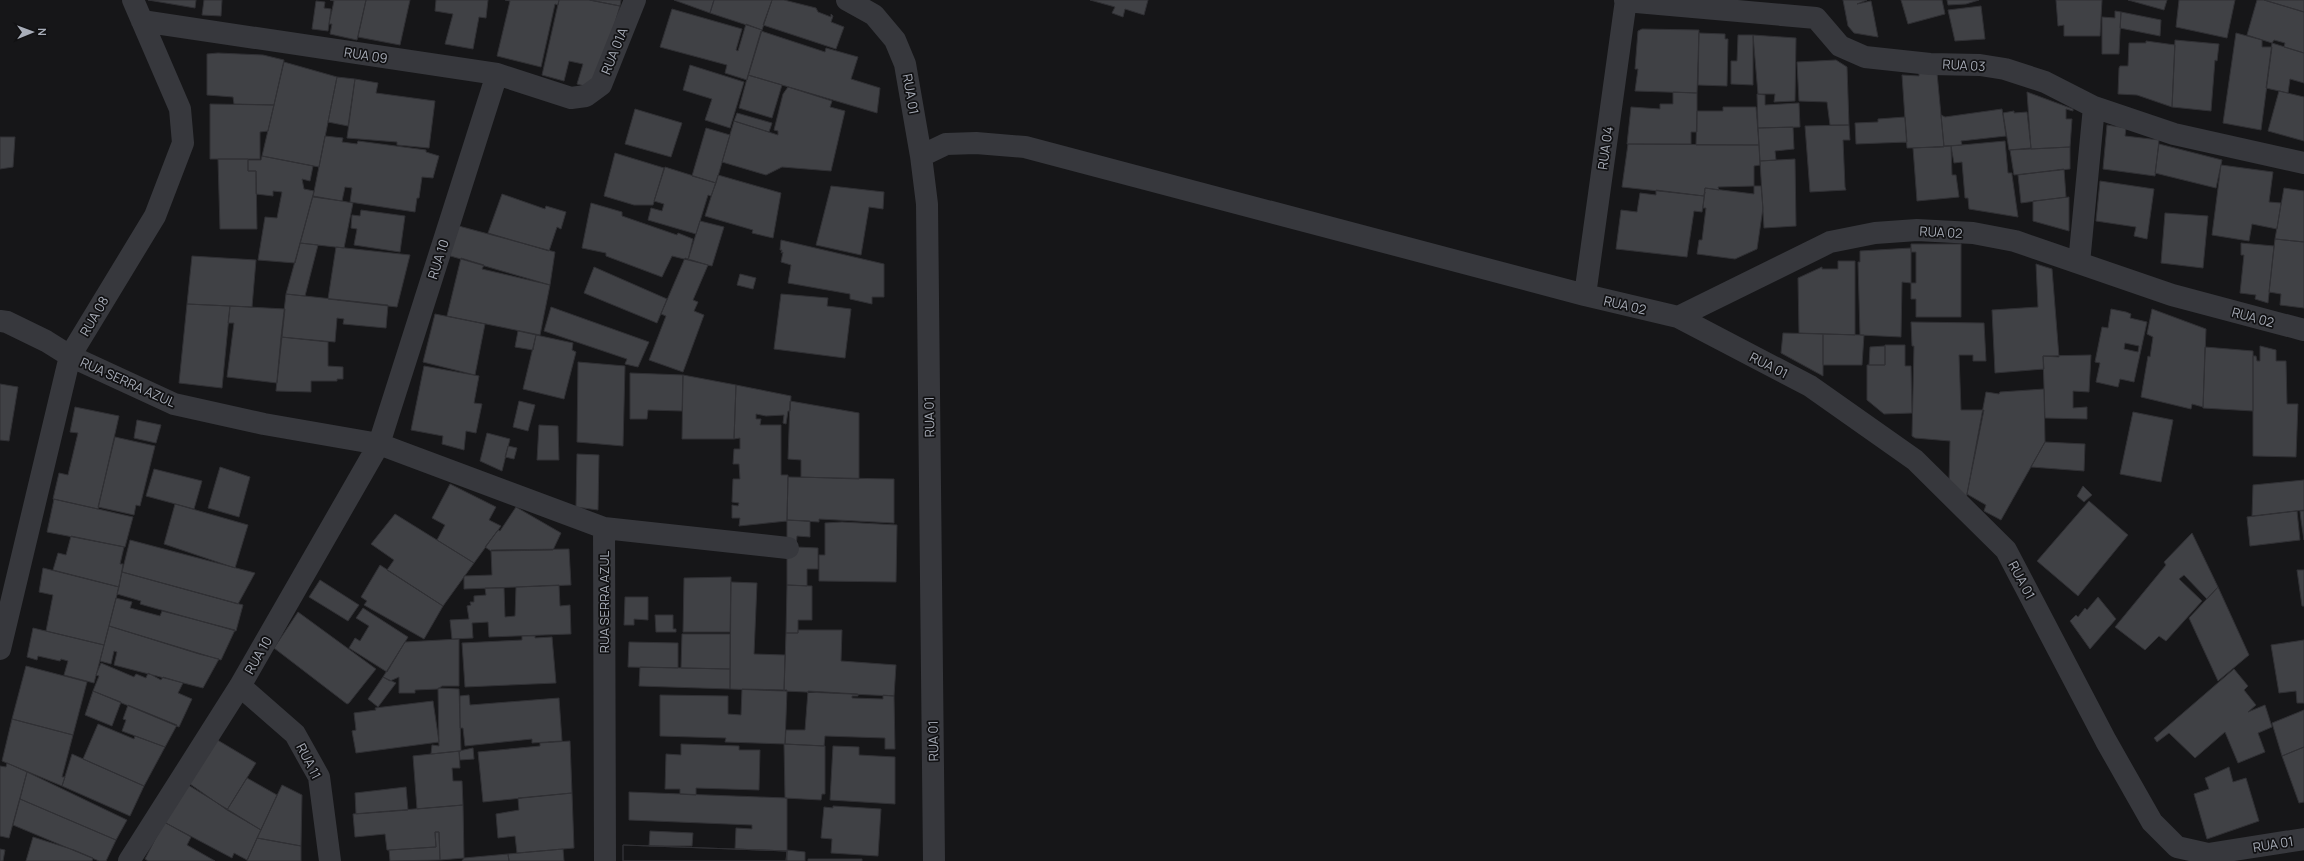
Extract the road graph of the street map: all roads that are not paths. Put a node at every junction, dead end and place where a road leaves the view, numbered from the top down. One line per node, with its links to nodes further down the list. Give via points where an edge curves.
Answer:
1 (133, 0): 6 (street, RUA 08)
2 (635, 0): 8 (street, RUA 01A, via 601,85)
3 (848, 0): 10 (street, RUA 01, via 874,15 895,40 905,64)
4 (1626, 1): 5 (street, RUA 03); 13 (street, RUA 04)
5 (1816, 9): 9 (street, RUA 03, via 1840,46 1865,57 2005,69 2045,82)
6 (142, 21): 7 (street, RUA 09); 17 (street, RUA 08, via 180,108 183,143 154,216)
7 (497, 74): 8 (street, RUA 09, via 571,98); 18 (street, RUA 10)
8 (586, 96)
9 (2094, 107): 11 (street, RUA 03, via 2174,134); 12 (street)
10 (922, 156): 13 (street, RUA 02, via 946,144 976,143 1025,147); 27 (street, RUA 01, via 927,204)
11 (2304, 163)
12 (2080, 263): 14 (street, RUA 02, via 2015,241 1973,233 1917,230 1875,233 1830,242); 16 (street, RUA 02, via 2172,295)
13 (1585, 295): 14 (street, RUA 02)
14 (1678, 317): 23 (street, RUA 01, via 1810,386 1909,455 2006,550 2152,822 2177,847 2208,854)
15 (0, 321): 17 (street, RUA SERRA AZUL, via 7,322)
16 (2304, 330)
17 (70, 356): 18 (street, RUA SERRA AZUL, via 174,404 264,424); 21 (street, RUA 08)
18 (379, 444): 19 (street); 22 (street, RUA 10)
19 (604, 528): 20 (street); 26 (street, RUA SERRA AZUL)
20 (788, 548)
21 (0, 649)
22 (240, 686): 24 (street, RUA 10); 25 (street, RUA 11, via 295,734 320,777)
23 (2304, 839)
24 (129, 861)
25 (330, 861)
26 (605, 861)
27 (934, 861)

